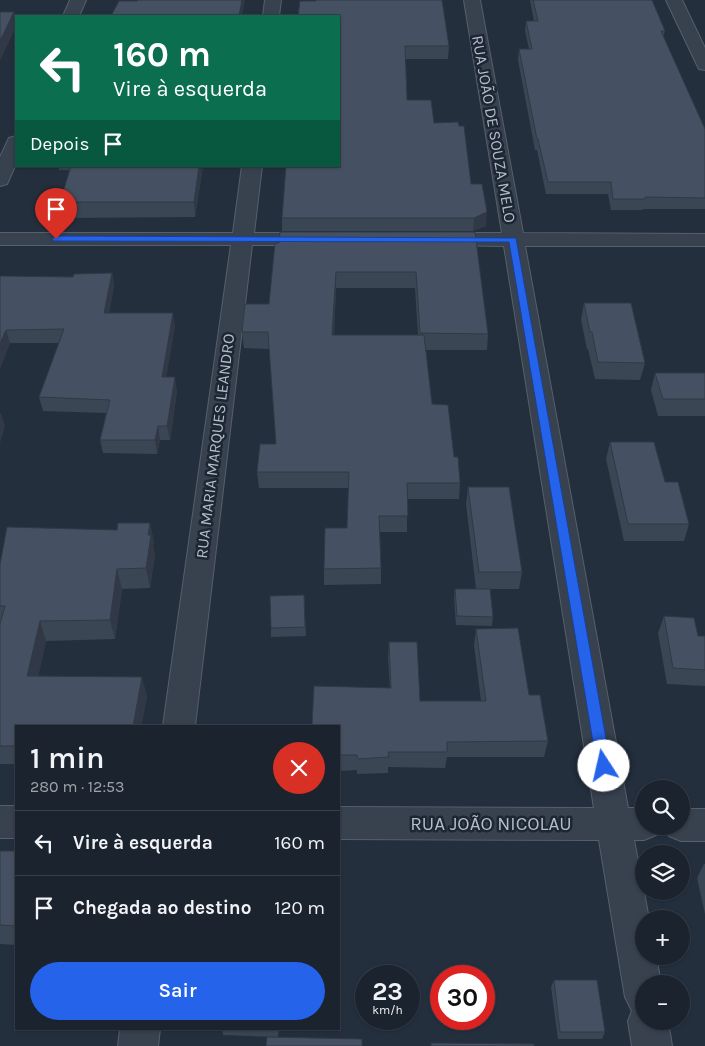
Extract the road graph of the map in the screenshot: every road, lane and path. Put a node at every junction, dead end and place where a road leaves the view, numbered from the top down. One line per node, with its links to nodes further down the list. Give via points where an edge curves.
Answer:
1 (78, 0): 5 (street)
2 (273, 0): 6 (street)
3 (472, 0): 15 (street, RUA JOÃO DE SOUZA MELO)
4 (674, 0): 7 (street)
5 (71, 15)
6 (271, 15)
7 (705, 65)
8 (15, 144): 10 (street)
9 (252, 167): 12 (street, RUA MARIA MARQUES LEANDRO)
10 (0, 180)
11 (0, 239): 12 (street)
12 (242, 239): 13 (street); 17 (street, RUA MARIA MARQUES LEANDRO)
13 (339, 239)
14 (416, 239): 15 (street)
15 (513, 239): 16 (street); 21 (street, RUA JOÃO DE SOUZA MELO)
16 (705, 240)
17 (179, 725)
18 (0, 822): 19 (street)
19 (15, 822)
20 (340, 823): 21 (street, RUA JOÃO NICOLAU)
21 (629, 824): 24 (street, RUA JOÃO DE SOUZA MELO)
22 (690, 824): 23 (street)
23 (705, 825)
24 (642, 975)
25 (140, 1030): 27 (street)
26 (649, 1030): 28 (street)
27 (138, 1046)
28 (652, 1046)

